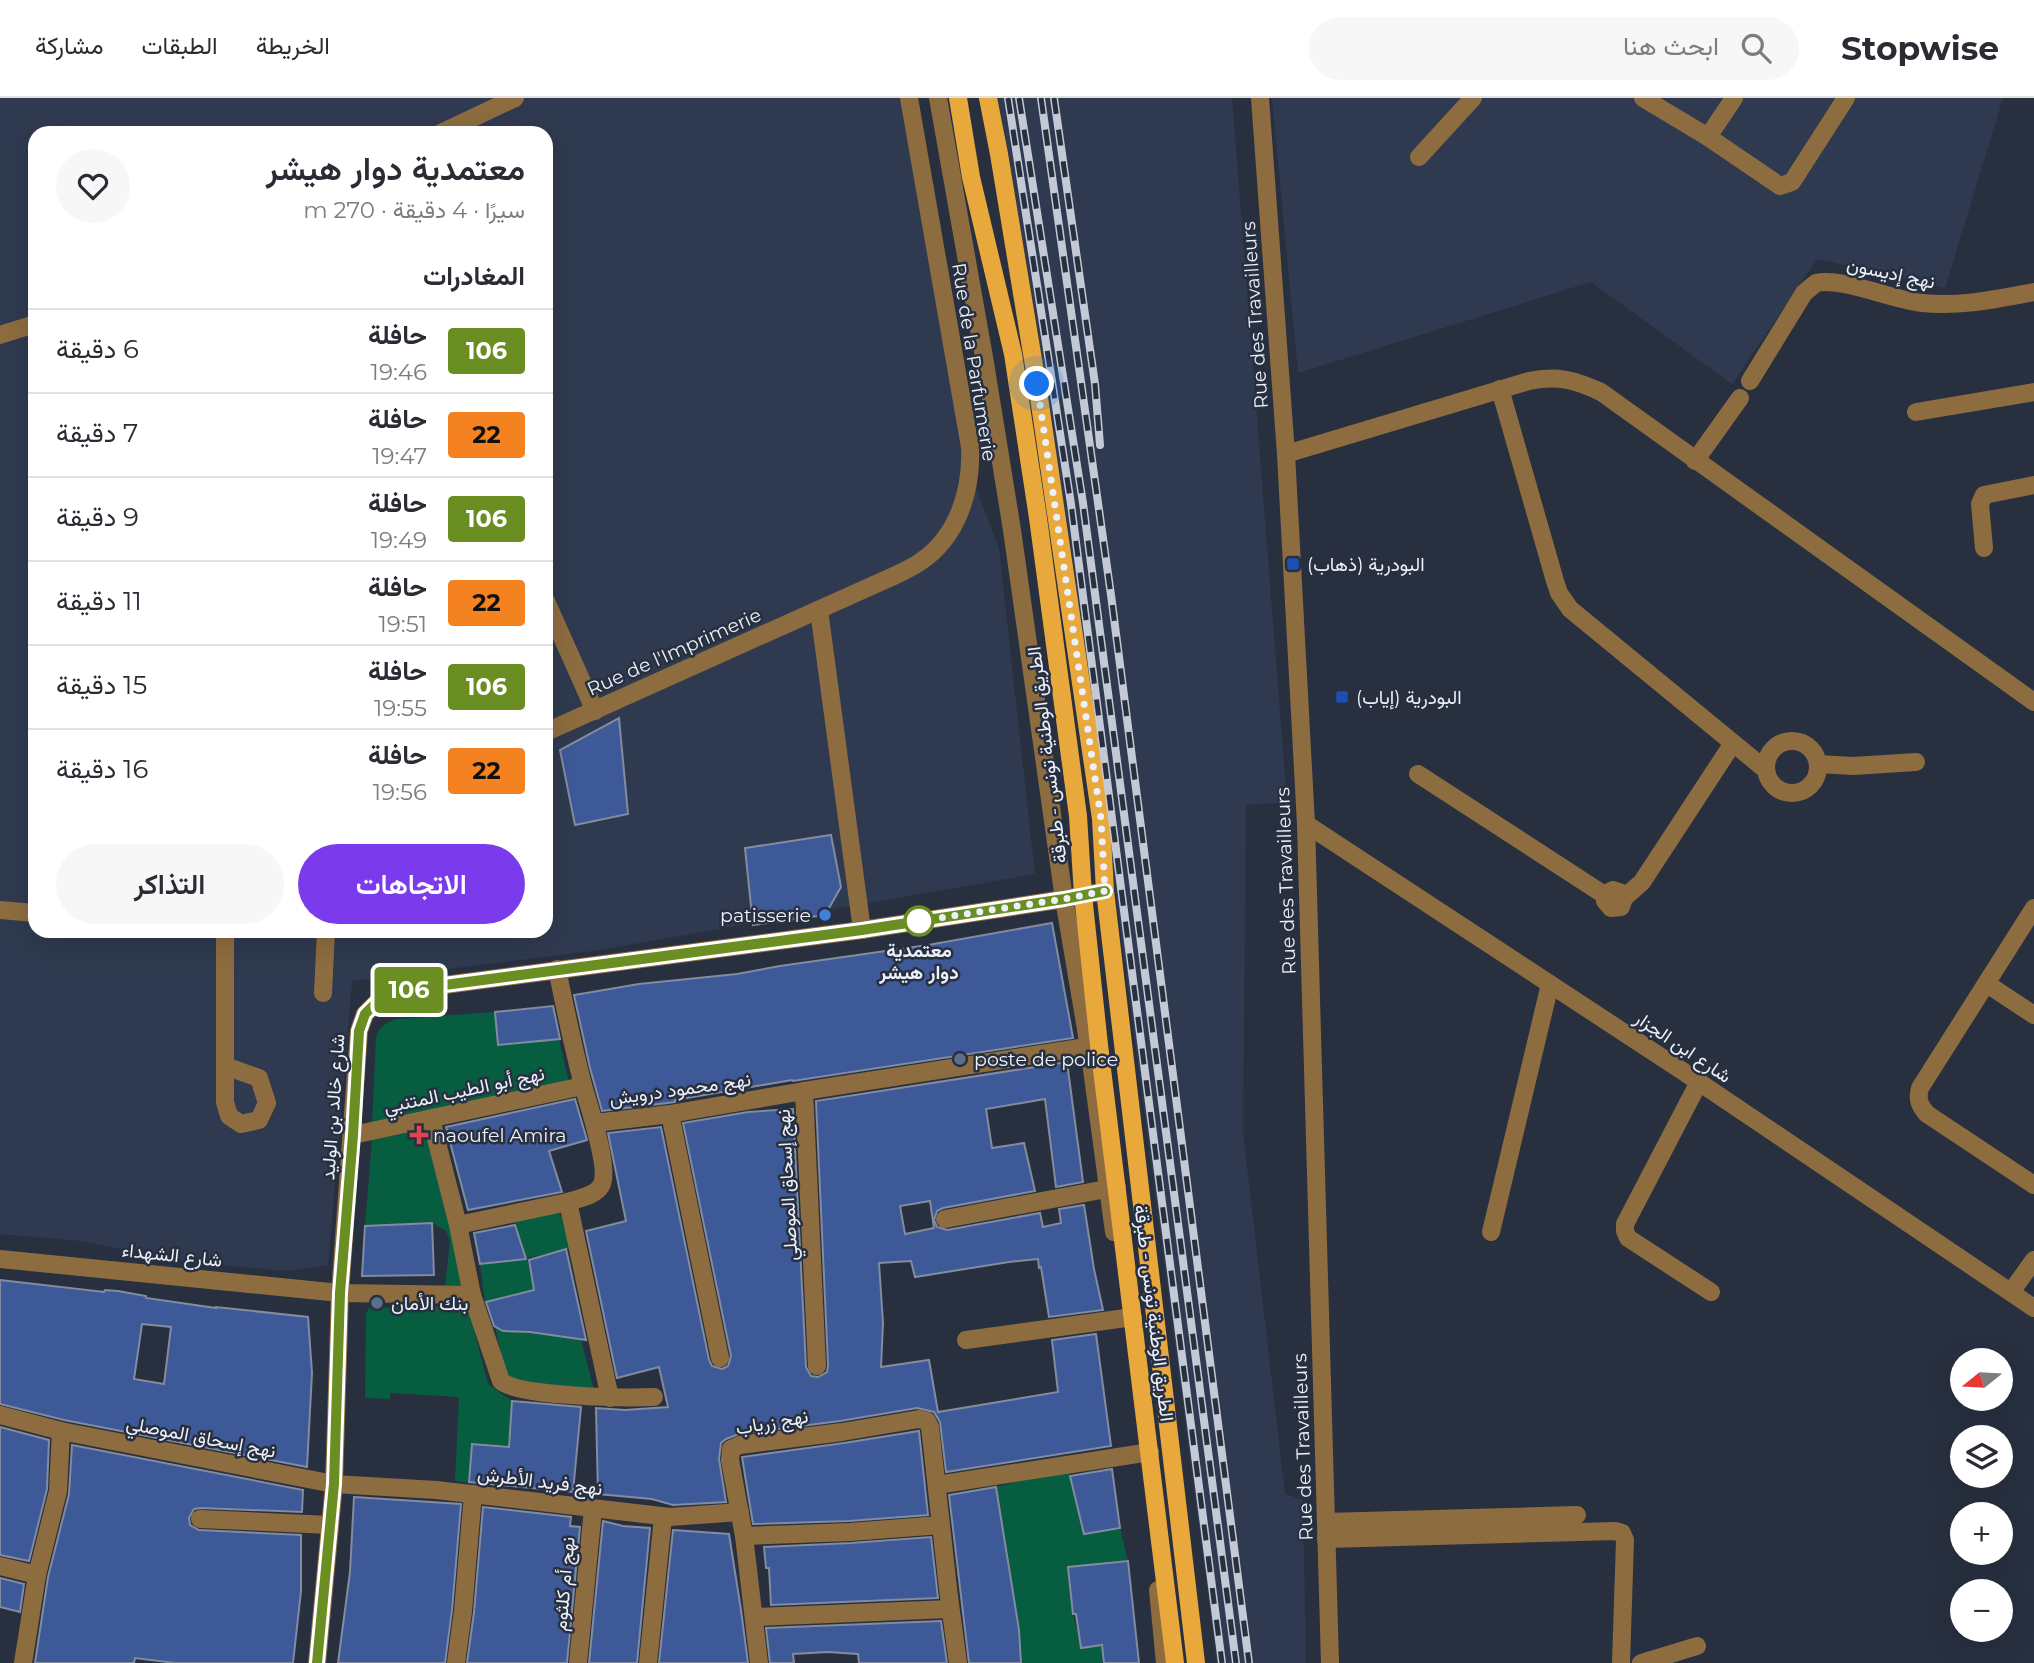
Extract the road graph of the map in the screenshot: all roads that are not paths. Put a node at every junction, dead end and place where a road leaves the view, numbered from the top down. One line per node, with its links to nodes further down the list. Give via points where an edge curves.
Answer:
1 (515, 98): 11 (street)
2 (909, 98): 26 (street, Rue de la Parfumerie, via 968,435 970,480 953,526 936,550 896,575)
3 (938, 98): 39 (street, via 1007,504)
4 (958, 98): 38 (main road, الطريق الوطنية تونس - طبرقة, via 971,177 1013,354 1078,816)
5 (988, 98): 37 (main road, الطريق الوطنية تونس - طبرقة, via 1037,384 1101,819)
6 (1260, 98): 22 (street, Rue des Travailleurs)
7 (1473, 98): 13 (street)
8 (1643, 98): 12 (street)
9 (1734, 98): 12 (street)
10 (1846, 98): 12 (street, via 1791,182 1780,186)
11 (456, 126)
12 (1708, 137)
13 (1419, 157)
14 (2034, 292): 17 (street, نهج إديسون, via 1963,305 1919,303 1836,283 1816,283 1804,293)
15 (28, 326): 16 (street)
16 (0, 335)
17 (1750, 381)
18 (1500, 389): 22 (street); 23 (street, via 1545,377 1580,382 1601,392); 31 (street, via 1564,601)
19 (2034, 392): 21 (street)
20 (1740, 398): 23 (street)
21 (1916, 412)
22 (1286, 454): 36 (street, Rue des Travailleurs)
23 (1695, 461): 28 (street)
24 (2034, 485): 25 (street, via 1984,495 1980,504)
25 (1984, 548)
26 (819, 610): 29 (street, Rue de l'Imprimerie); 43 (street)
27 (553, 617): 29 (street)
28 (2034, 702)
29 (595, 710): 30 (street, Rue de l'Imprimerie)
30 (553, 729)
31 (1733, 743): 34 (street); 35 (street, via 1642,882 1615,897)
32 (1916, 762): 33 (street)
33 (1818, 764): 34 (street, via 1808,747 1789,741 1771,751); 34 (street, via 1812,784 1794,793 1775,788)
34 (1766, 770)
35 (1418, 774)
36 (1306, 824): 47 (street, شارع ابن الجزار); 92 (street, Rue des Travailleurs)
37 (1105, 891): 38 (street, شارع خالد بن الوليد); 108 (main road, الطريق الوطنية تونس - طبرقة)
38 (1083, 895): 39 (street, شارع خالد بن الوليد); 51 (main road, الطريق الوطنية تونس - طبرقة)
39 (1064, 899): 43 (street, شارع خالد بن الوليد); 51 (street)
40 (2034, 908): 48 (street)
41 (0, 910): 42 (street)
42 (28, 912)
43 (862, 930): 46 (street, شارع خالد بن الوليد)
44 (225, 938): 52 (street)
45 (326, 938): 49 (street)
46 (557, 969): 54 (street, نهج محمود درويش); 59 (street, شارع خالد بن الوليد, via 414,989 379,1000 365,1014 359,1031)
47 (1549, 984): 53 (street, شارع ابن الجزار); 65 (street)
48 (1987, 984): 50 (street); 60 (street, via 1920,1088 1918,1100 1927,1114)
49 (323, 993)
50 (2034, 1015)
51 (1094, 1046): 55 (street, نهج إسحاق الموصلي); 61 (main road, الطريق الوطنية تونس - طبرقة)
52 (225, 1066)
53 (1699, 1082): 68 (street, via 1625,1231 1628,1238); 69 (street, شارع ابن الجزار)
54 (583, 1086): 57 (street, نهج أبو الطيب المتنبي); 58 (street, نهج محمود درويش)
55 (804, 1091): 56 (street, نهج محمود درويش); 76 (street, نهج إسحاق الموصلي)
56 (670, 1114): 58 (street, نهج محمود درويش); 75 (street)
57 (431, 1119): 59 (street, نهج أبو الطيب المتنبي); 64 (street)
58 (595, 1122): 62 (street, via 602,1184 591,1194)
59 (353, 1135): 70 (street, شارع خالد بن الوليد)
60 (2034, 1185)
61 (1112, 1188): 63 (street); 73 (main road, الطريق الوطنية تونس - طبرقة)
62 (568, 1202): 64 (street); 78 (street)
63 (945, 1220)
64 (458, 1225): 71 (street)
65 (1491, 1232)
66 (0, 1259): 70 (street, شارع الشهداء)
67 (2034, 1260): 69 (street)
68 (1711, 1292)
69 (2011, 1292): 72 (street, شارع ابن الجزار)
70 (340, 1293): 71 (street, شارع الشهداء); 82 (street, شارع خالد بن الوليد)
71 (472, 1295): 78 (street, via 505,1384)
72 (2034, 1308)
73 (1130, 1318): 74 (street); 81 (main road, الطريق الوطنية تونس - طبرقة)
74 (966, 1340)
75 (720, 1359)
76 (817, 1366)
77 (654, 1397): 78 (street)
78 (610, 1398)
79 (0, 1415): 80 (street, نهج إسحاق الموصلي)
80 (61, 1431): 82 (street, نهج إسحاق الموصلي); 95 (street, via 58,1491)
81 (1147, 1452): 83 (street); 106 (street); 107 (main road, الطريق الوطنية تونس - طبرقة)
82 (334, 1484): 84 (street, نهج فريد الأطرش); 90 (street, شارع خالد بن الوليد)
83 (937, 1485): 86 (street, نهج زرياب, via 930,1427 919,1419 733,1447 730,1461); 91 (street)
84 (473, 1494): 85 (street, نهج فريد الأطرش); 101 (street)
85 (593, 1509): 88 (street, نهج فريد الأطرش); 102 (street, نهج أم كلثوم)
86 (740, 1512): 88 (street, نهج فريد الأطرش); 93 (street, نهج زرياب)
87 (1577, 1515): 92 (street)
88 (663, 1517): 103 (street)
89 (200, 1519): 90 (street)
90 (330, 1525): 100 (street, شارع خالد بن الوليد)
91 (941, 1525): 93 (street); 96 (street)
92 (1326, 1530): 109 (street, Rue des Travailleurs); 110 (street, via 1622,1533)
93 (744, 1536): 97 (street, نهج زرياب)
94 (0, 1566): 95 (street)
95 (37, 1575): 99 (street)
96 (950, 1609): 97 (street); 105 (street)
97 (754, 1617): 104 (street, نهج زرياب)
98 (1697, 1646): 111 (street)
99 (23, 1663)
100 (317, 1663)
101 (456, 1663)
102 (578, 1663)
103 (648, 1663)
104 (758, 1663)
105 (958, 1663)
106 (1165, 1663)
107 (1175, 1663)
108 (1196, 1663)
109 (1330, 1663)
110 (1621, 1663)
111 (1641, 1663)

